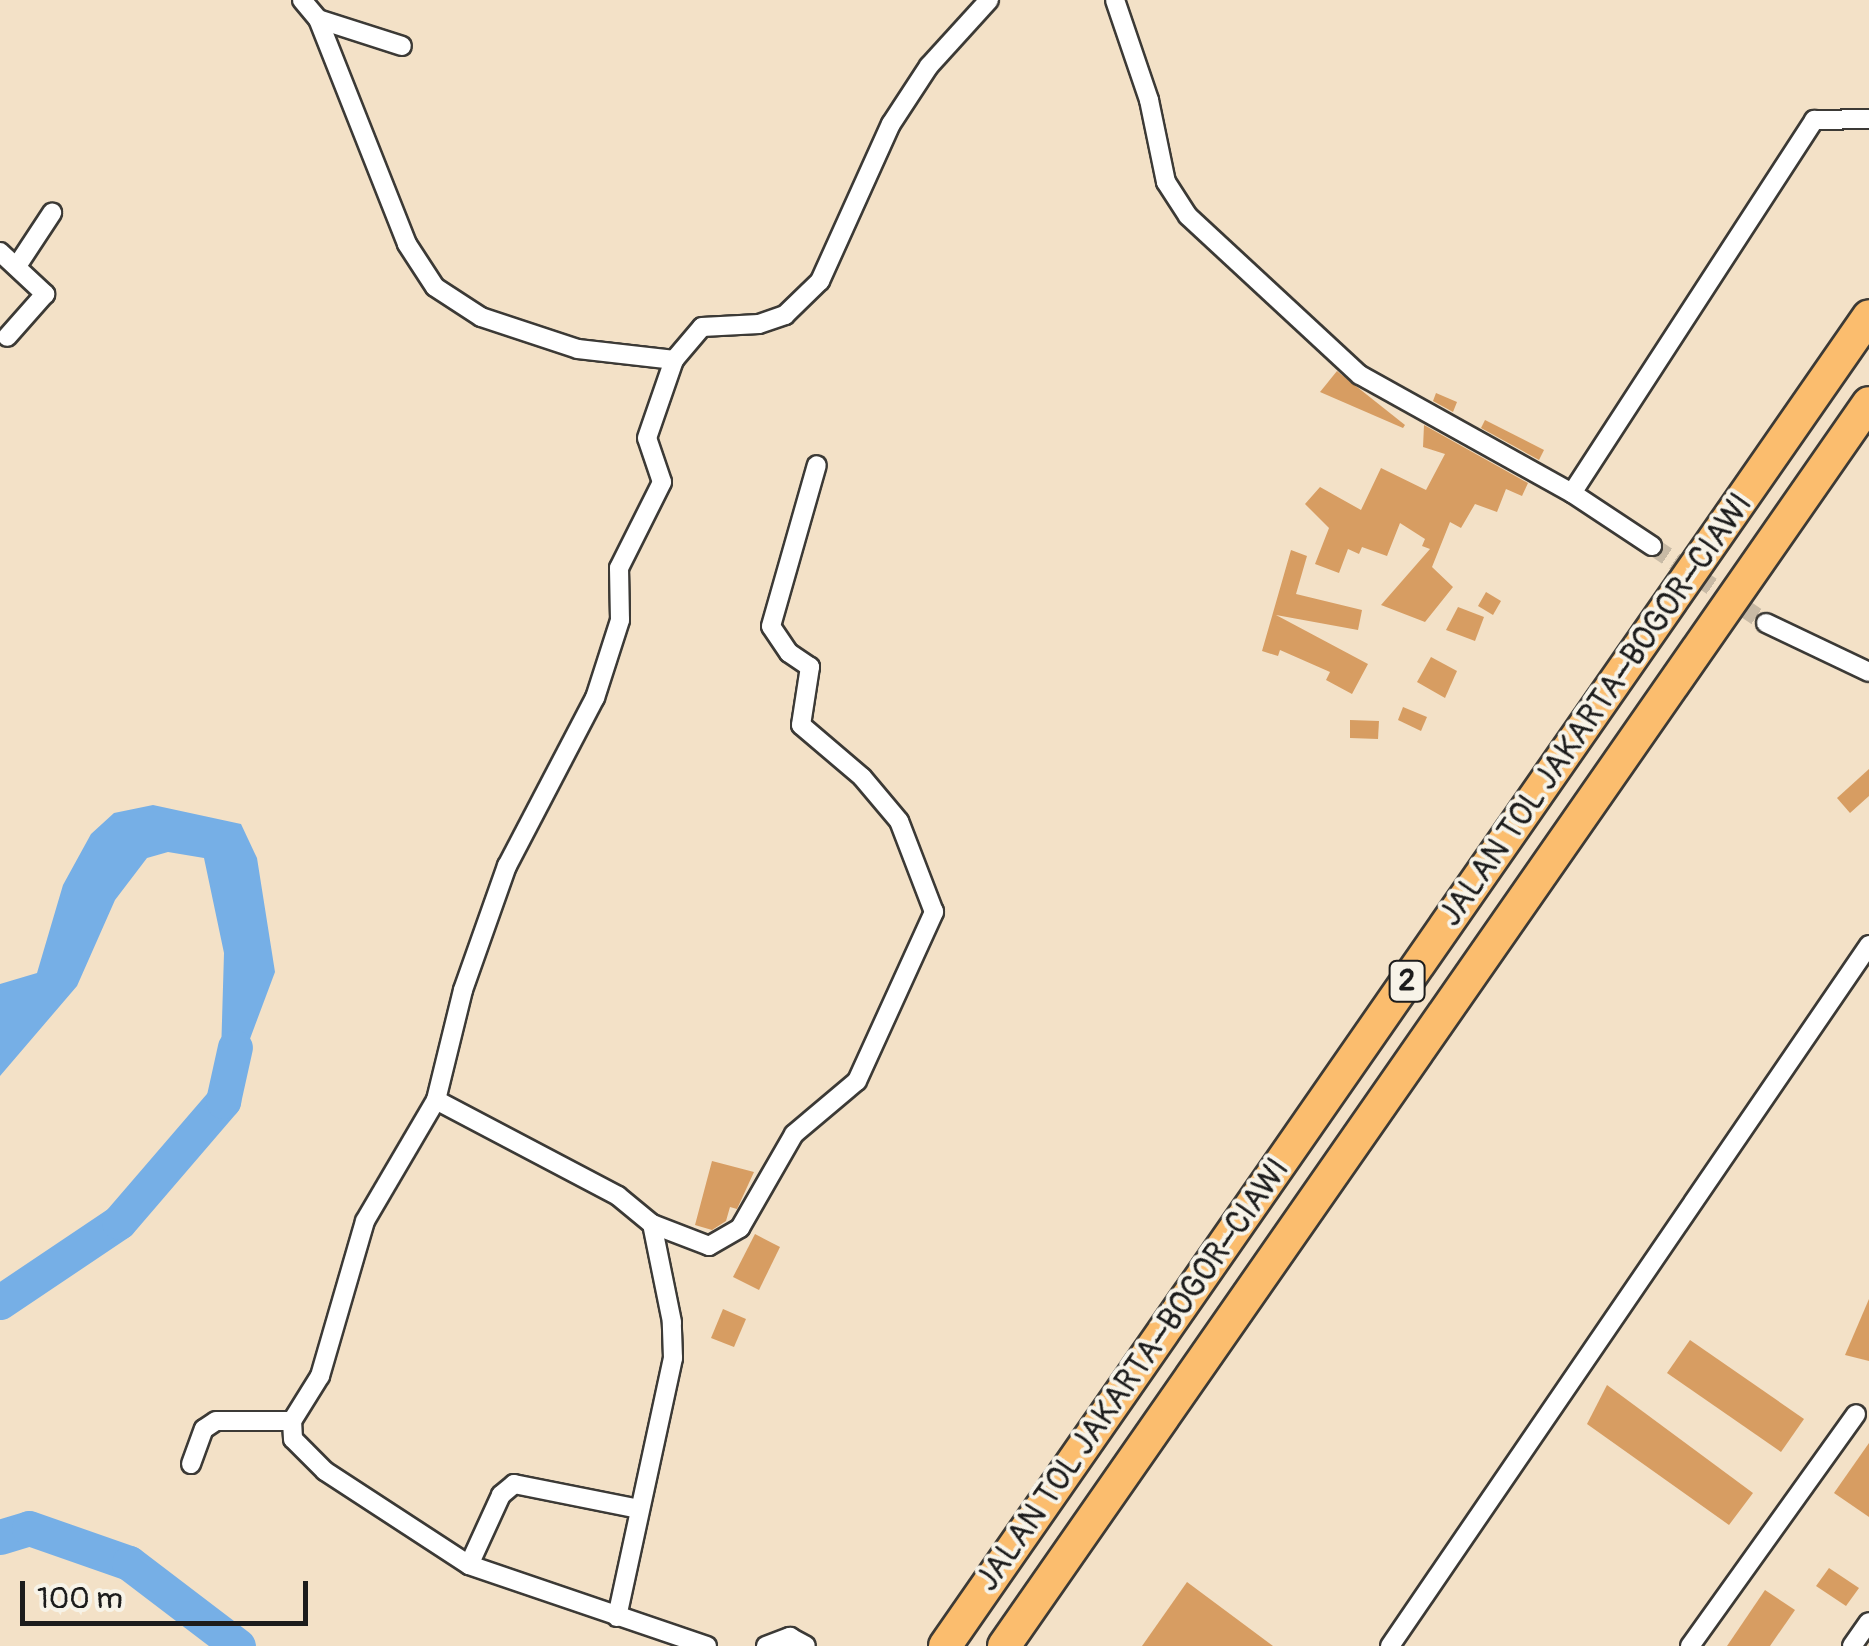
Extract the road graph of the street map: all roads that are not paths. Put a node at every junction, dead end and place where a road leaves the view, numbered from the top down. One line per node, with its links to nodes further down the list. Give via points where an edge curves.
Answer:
1 (302, 0): 4 (street)
2 (990, 0): 12 (street, via 928,66 891,124 820,281 786,315 759,324 702,327)
3 (1115, 0): 15 (street, via 1149,100 1166,182 1188,216 1360,375)
4 (318, 19): 5 (street); 12 (street, via 407,244 436,286 481,317 578,349)
5 (402, 46)
6 (1869, 118): 15 (street, via 1814,120)
7 (52, 213): 9 (street)
8 (0, 252): 9 (street)
9 (17, 266): 11 (street, via 45,294)
10 (1869, 316): 32 (highway, JALAN TOL JAKARTA–BOGOR–CIAWI / 2)
11 (7, 337)
12 (674, 360): 20 (street, via 647,438 662,482 619,568 613,646 595,698 506,866 463,990)
13 (1869, 402): 33 (highway, JALAN TOL JAKARTA–BOGOR–CIAWI / 2)
14 (816, 465): 21 (street, via 772,626 788,653 810,667 801,726 862,777 899,821 934,912 857,1081 794,1134 740,1228 709,1246)
15 (1572, 492): 16 (street)
16 (1652, 546)
17 (1766, 623): 18 (street)
18 (1869, 672)
19 (1869, 946): 34 (street)
20 (436, 1100): 21 (street, via 618,1196); 23 (street, via 365,1222 320,1376)
21 (652, 1224): 25 (street, via 672,1322 672,1358)
22 (1856, 1414): 35 (street)
23 (292, 1421): 24 (street, via 216,1421 204,1429); 26 (street, via 293,1440 325,1472)
24 (191, 1464)
25 (639, 1509): 26 (street, via 514,1484 501,1495); 27 (street)
26 (469, 1564): 27 (street)
27 (617, 1618): 29 (street)
28 (1869, 1622): 36 (street)
29 (707, 1646)
30 (766, 1646): 31 (street, via 790,1637)
31 (806, 1646)
32 (944, 1646)
33 (1004, 1646)
34 (1390, 1646)
35 (1690, 1646)
36 (1852, 1646)

